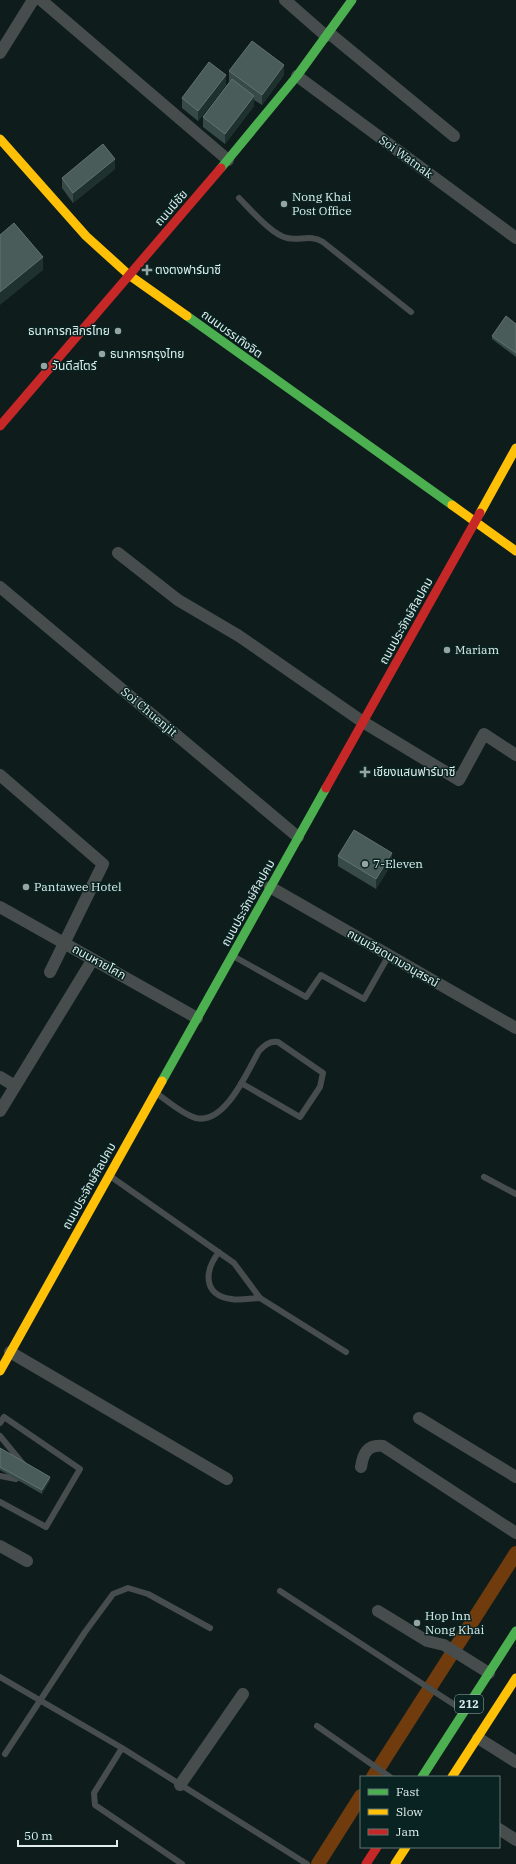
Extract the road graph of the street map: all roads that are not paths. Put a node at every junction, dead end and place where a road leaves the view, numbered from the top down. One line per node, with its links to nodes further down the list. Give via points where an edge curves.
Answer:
1 (33, 0): 6 (street)
2 (41, 0): 10 (street)
3 (285, 0): 5 (street)
4 (352, 0): 5 (street, ถนนมีชัย)
5 (328, 34): 7 (street, ถนนมีชัย); 8 (street)
6 (0, 53)
7 (296, 76): 10 (street, ถนนมีชัย); 12 (street, Soi Watnak)
8 (454, 136)
9 (0, 139): 13 (street, ถนนบรรเทิงจิต, via 86,236)
10 (228, 160): 13 (street, ถนนมีชัย)
11 (239, 198): 14 (lane, via 282,237 317,238)
12 (516, 238)
13 (129, 275): 15 (street, ถนนมีชัย); 17 (street, ถนนบรรเทิงจิต)
14 (412, 312)
15 (1, 424)
16 (516, 448): 17 (street, ถนนประจักษ์ศิลปคม)
17 (474, 522): 18 (street, ถนนบรรเทิงจิต); 21 (street, ถนนประจักษ์ศิลปคม)
18 (516, 551)
19 (118, 553): 21 (street, via 178,600 239,636)
20 (0, 587): 24 (street, Soi Chuenjit)
21 (363, 722): 22 (street, via 459,780 484,734); 24 (street, ถนนประจักษ์ศิลปคม)
22 (516, 755)
23 (0, 775): 27 (street, via 102,864)
24 (298, 837): 25 (street, ถนนประจักษ์ศิลปคม)
25 (270, 887): 28 (street, ถนนเวียดนามอนุสรณ์); 29 (street, ถนนประจักษ์ศิลปคม)
26 (0, 907): 27 (street, ถนนหายโศก)
27 (65, 943): 30 (street, ถนนหายโศก); 31 (street)
28 (389, 955): 29 (lane, via 364,999 321,975 306,998); 33 (street, ถนนเวียดนามอนุสรณ์)
29 (232, 956): 32 (street, ถนนประจักษ์ศิลปคม)
30 (93, 959): 32 (street, ถนนหายโศก); 36 (street)
31 (50, 972)
32 (197, 1018): 37 (street, ถนนประจักษ์ศิลปคม)
33 (516, 1028)
34 (0, 1077): 36 (street)
35 (241, 1083): 35 (lane, via 259,1051 272,1042 278,1042 324,1073 320,1087 300,1117); 37 (lane, via 219,1113 202,1119 190,1116)
36 (15, 1086): 38 (street)
37 (155, 1092): 39 (street, ถนนประจักษ์ศิลปคม)
38 (1, 1108)
39 (109, 1175): 42 (lane); 44 (street, ถนนประจักษ์ศิลปคม)
40 (484, 1177): 41 (lane)
41 (516, 1194)
42 (218, 1252): 43 (lane, via 234,1263); 43 (lane, via 208,1267 208,1281 217,1294 233,1300)
43 (260, 1298): 45 (lane)
44 (10, 1352): 46 (street, ถนนประจักษ์ศิลปคม); 53 (street)
45 (346, 1352)
46 (0, 1371)
47 (419, 1418): 52 (street)
48 (0, 1423): 54 (lane, via 4,1417 80,1468 46,1527)
49 (0, 1436): 51 (lane, via 24,1465 16,1479)
50 (361, 1467): 55 (street, via 362,1457 366,1451 377,1445 383,1446)
51 (0, 1476)
52 (516, 1477)
53 (227, 1479)
54 (0, 1502)
55 (516, 1533)
56 (0, 1546): 57 (street)
57 (27, 1561)
58 (280, 1590): 67 (lane)
59 (378, 1611): 62 (street, via 427,1641 444,1645)
60 (210, 1628): 66 (lane, via 148,1594 128,1588 113,1594)
61 (516, 1631): 62 (street, 212)
62 (489, 1673): 67 (street, 212)
63 (0, 1677): 66 (lane)
64 (516, 1678): 69 (street, 212)
65 (243, 1694): 76 (street)
66 (39, 1700): 70 (lane); 71 (lane)
67 (461, 1709): 74 (street, 212)
68 (317, 1726): 73 (lane)
69 (478, 1738): 72 (street); 75 (street, 212)
70 (122, 1748): 76 (lane); 81 (lane, via 94,1792 95,1805)
71 (5, 1754)
72 (516, 1762)
73 (389, 1776)
74 (423, 1776)
75 (453, 1776)
76 (180, 1785): 82 (lane)
77 (500, 1830): 78 (street)
78 (516, 1840)
79 (376, 1848): 83 (street)
80 (405, 1848): 84 (street)
81 (182, 1864)
82 (307, 1864)
83 (366, 1864)
84 (396, 1864)

